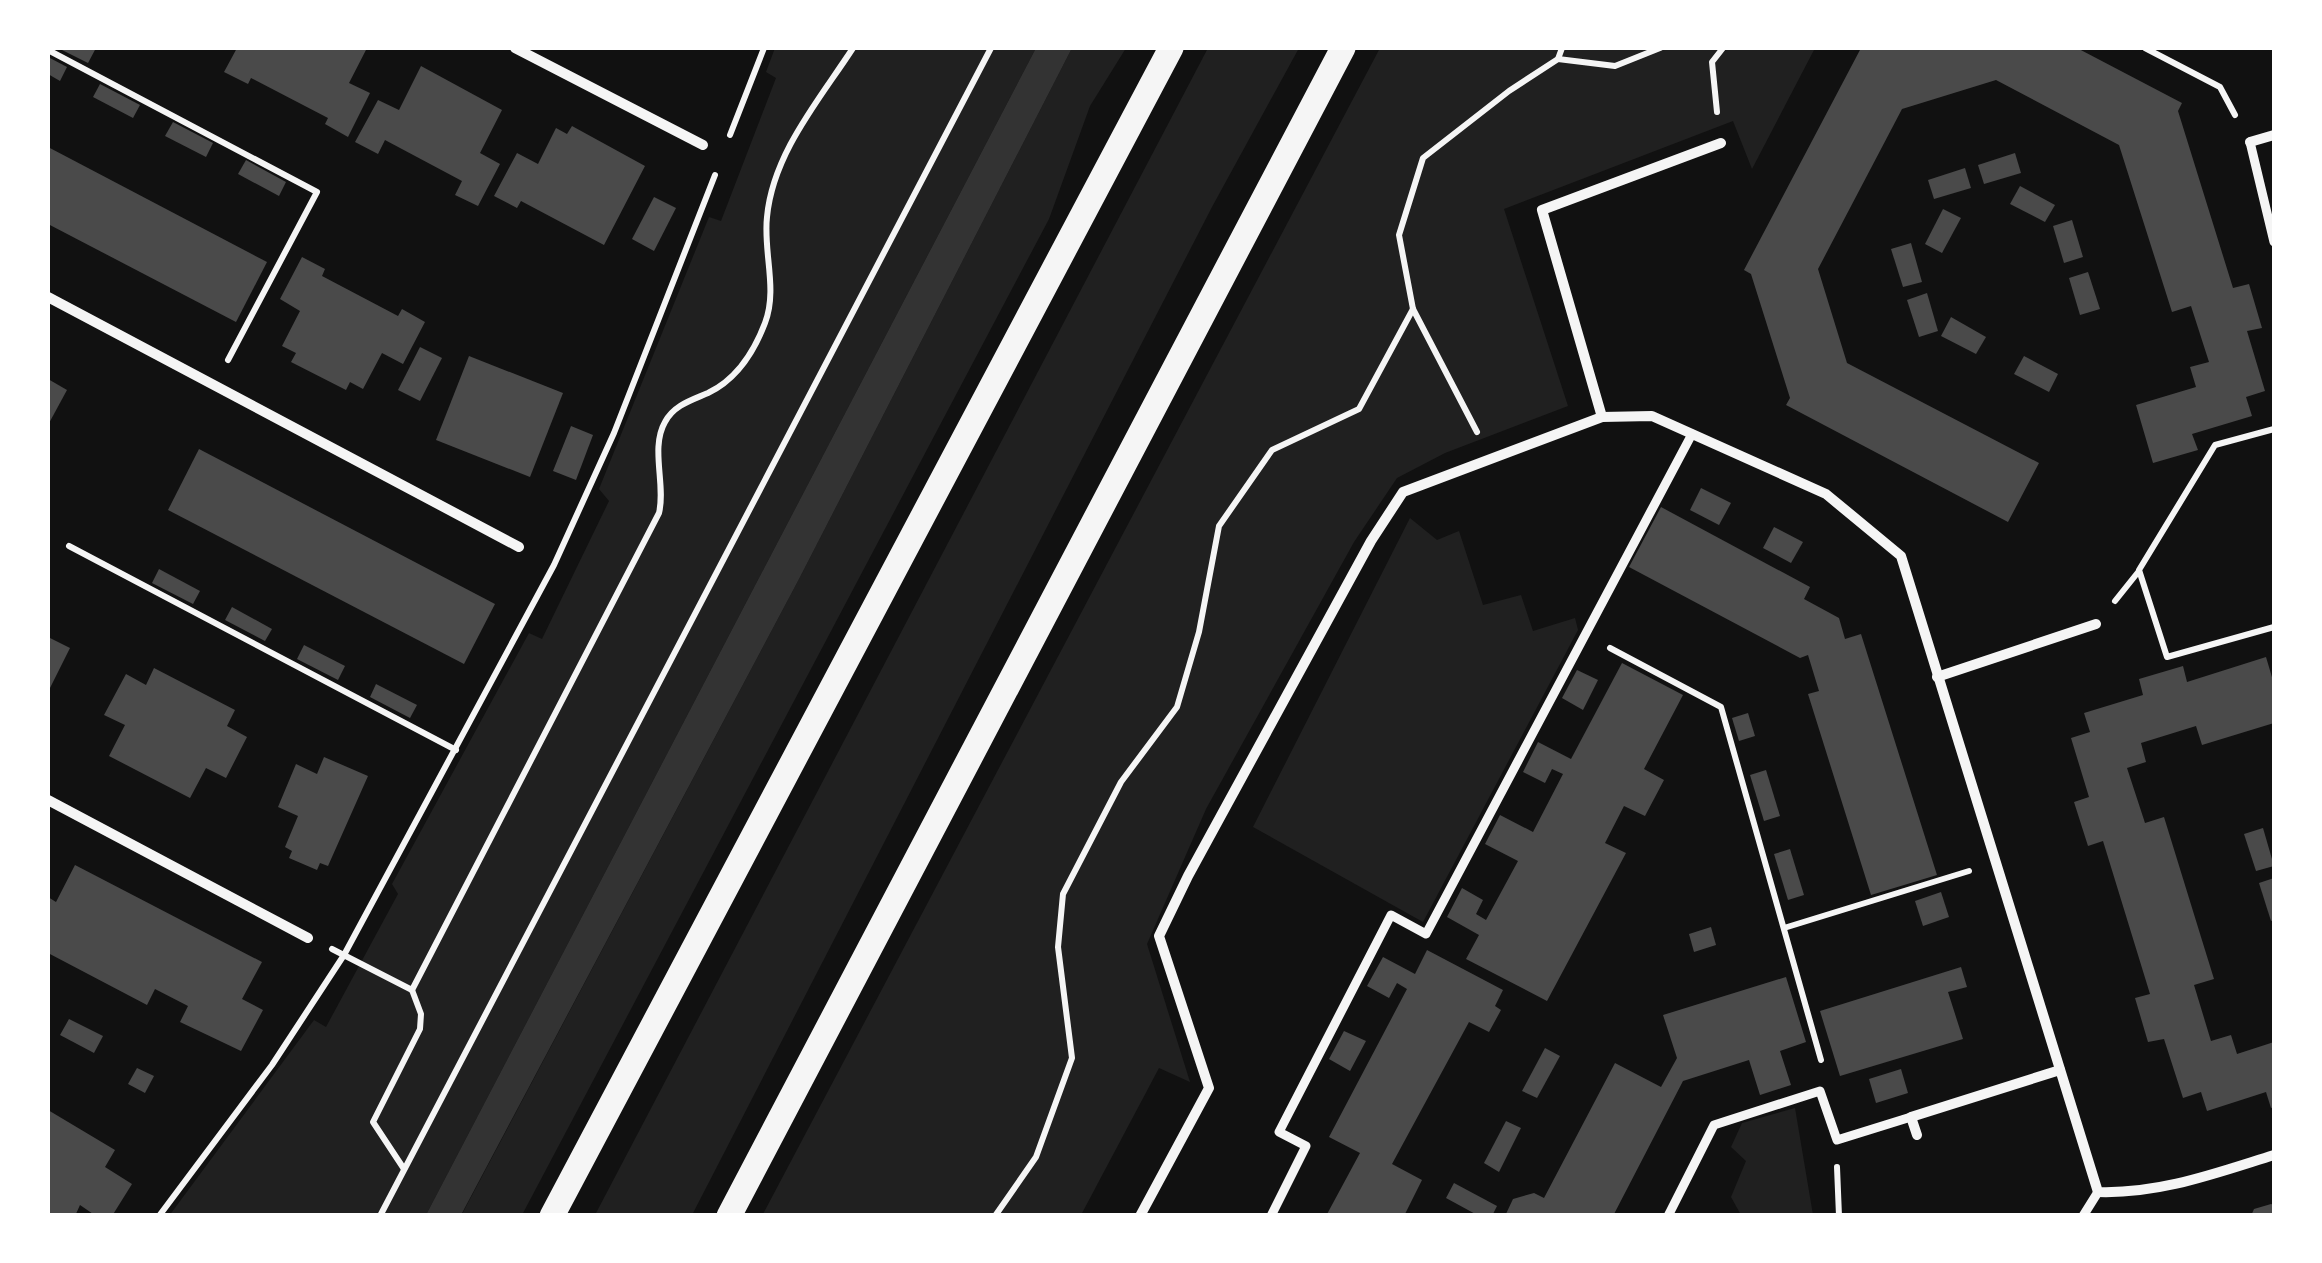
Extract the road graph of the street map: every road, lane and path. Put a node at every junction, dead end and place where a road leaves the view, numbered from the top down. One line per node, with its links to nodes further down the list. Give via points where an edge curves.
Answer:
1 (515, 48): 17 (street)
2 (764, 48): 14 (path)
3 (853, 48): 40 (path, via 780,168 767,212 771,305 754,347 740,369 681,405 664,424 659,513)
4 (991, 48): 47 (path)
5 (1171, 48): 51 (main road)
6 (1343, 48): 52 (main road)
7 (1562, 48): 12 (path)
8 (1660, 48): 12 (path, via 1615,66)
9 (1723, 48): 15 (path, via 1712,62)
10 (2145, 48): 16 (path, via 2220,87)
11 (48, 50): 22 (path, via 316,192)
12 (1558, 59): 21 (path, via 1423,158 1399,236)
13 (2274, 135): 16 (street)
14 (729, 137)
15 (1721, 142): 23 (street, via 1542,210)
16 (2250, 142): 19 (street)
17 (704, 146)
18 (715, 173): 34 (path, via 580,512)
19 (2274, 242)
20 (48, 297): 22 (street)
21 (1412, 310): 26 (path); 53 (path, via 1359,409 1272,450 1219,526 1177,707 1121,782 1063,894 1058,946 1072,1058 1036,1157)
22 (215, 386): 28 (street)
23 (1602, 418): 25 (street, via 1652,416); 26 (street)
24 (2274, 429): 29 (path, via 2215,445)
25 (1692, 434): 32 (street); 33 (street, via 1826,494 1900,556)
26 (1490, 457): 54 (street, via 1402,492 1159,936 1209,1088)
27 (69, 546): 34 (path)
28 (519, 546)
29 (2140, 570): 30 (path); 31 (path, via 2168,656)
30 (2096, 624): 33 (street)
31 (2274, 627)
32 (1586, 635): 37 (path, via 1721,707); 55 (street, via 1426,934 1391,914 1279,1132 1306,1146)
33 (1936, 677): 36 (street)
34 (456, 750): 39 (path)
35 (48, 800): 38 (street)
36 (1995, 863): 37 (path); 41 (street)
37 (1784, 928): 42 (path, via 1824,1070)
38 (308, 938)
39 (344, 955): 40 (path); 49 (path)
40 (412, 990): 47 (path, via 420,1028 372,1122)
41 (2060, 1070): 43 (street); 48 (street)
42 (1820, 1090): 45 (street); 56 (street, via 1714,1124)
43 (1911, 1117): 44 (street); 45 (street)
44 (1917, 1135)
45 (1837, 1140): 57 (path)
46 (2274, 1155): 48 (street, via 2176,1185)
47 (404, 1168): 50 (path)
48 (2098, 1192): 58 (street)
49 (159, 1216)
50 (380, 1216)
51 (552, 1216)
52 (729, 1216)
53 (995, 1216)
54 (1140, 1216)
55 (1271, 1216)
56 (1668, 1216)
57 (1838, 1216)
58 (2082, 1216)

